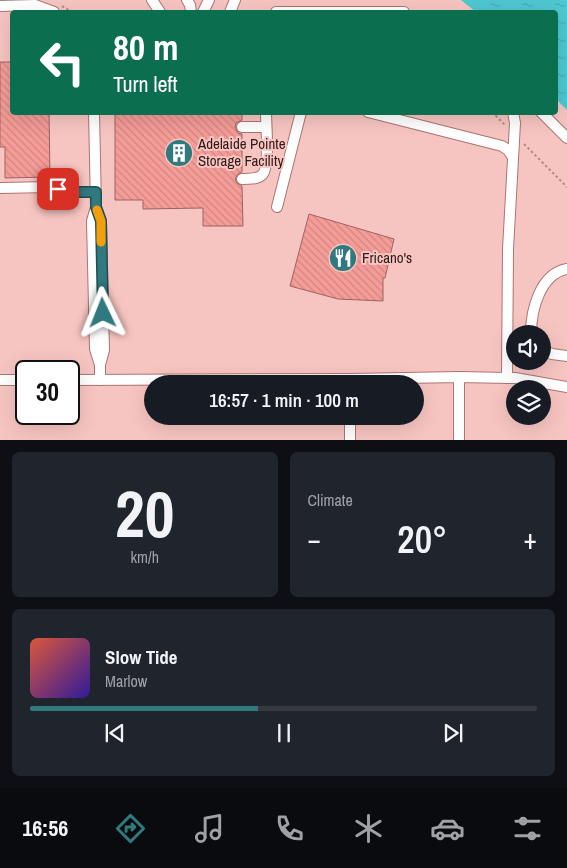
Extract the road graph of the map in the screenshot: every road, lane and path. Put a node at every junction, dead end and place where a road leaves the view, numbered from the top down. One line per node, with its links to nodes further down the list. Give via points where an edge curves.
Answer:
1 (0, 6): 2 (street, via 35,5)
2 (49, 10)
3 (94, 115): 18 (street)
4 (266, 115): 11 (street)
5 (300, 115): 19 (street)
6 (380, 115): 14 (street, via 502,146)
7 (495, 115): 12 (path)
8 (514, 115): 12 (street)
9 (544, 115): 13 (street)
10 (242, 127): 11 (street)
11 (266, 127): 15 (street, via 265,172 257,178)
12 (514, 134): 14 (street); 16 (path)
13 (567, 138)
14 (512, 156): 25 (street)
15 (242, 179)
16 (567, 187)
17 (0, 188): 18 (street, via 50,187 68,192)
18 (96, 192): 30 (street, via 92,220 94,320)
19 (277, 207)
20 (567, 269): 21 (street, via 553,276 538,293)
21 (531, 325)
22 (551, 354): 23 (street)
23 (567, 356)
24 (460, 377): 25 (street); 26 (street); 35 (street)
25 (507, 378): 32 (street)
26 (424, 379)
27 (0, 380): 28 (street)
28 (15, 380)
29 (80, 380): 30 (street)
30 (100, 380): 31 (street)
31 (144, 380)
32 (567, 386)
33 (350, 425): 34 (street)
34 (350, 440)
35 (460, 440)

